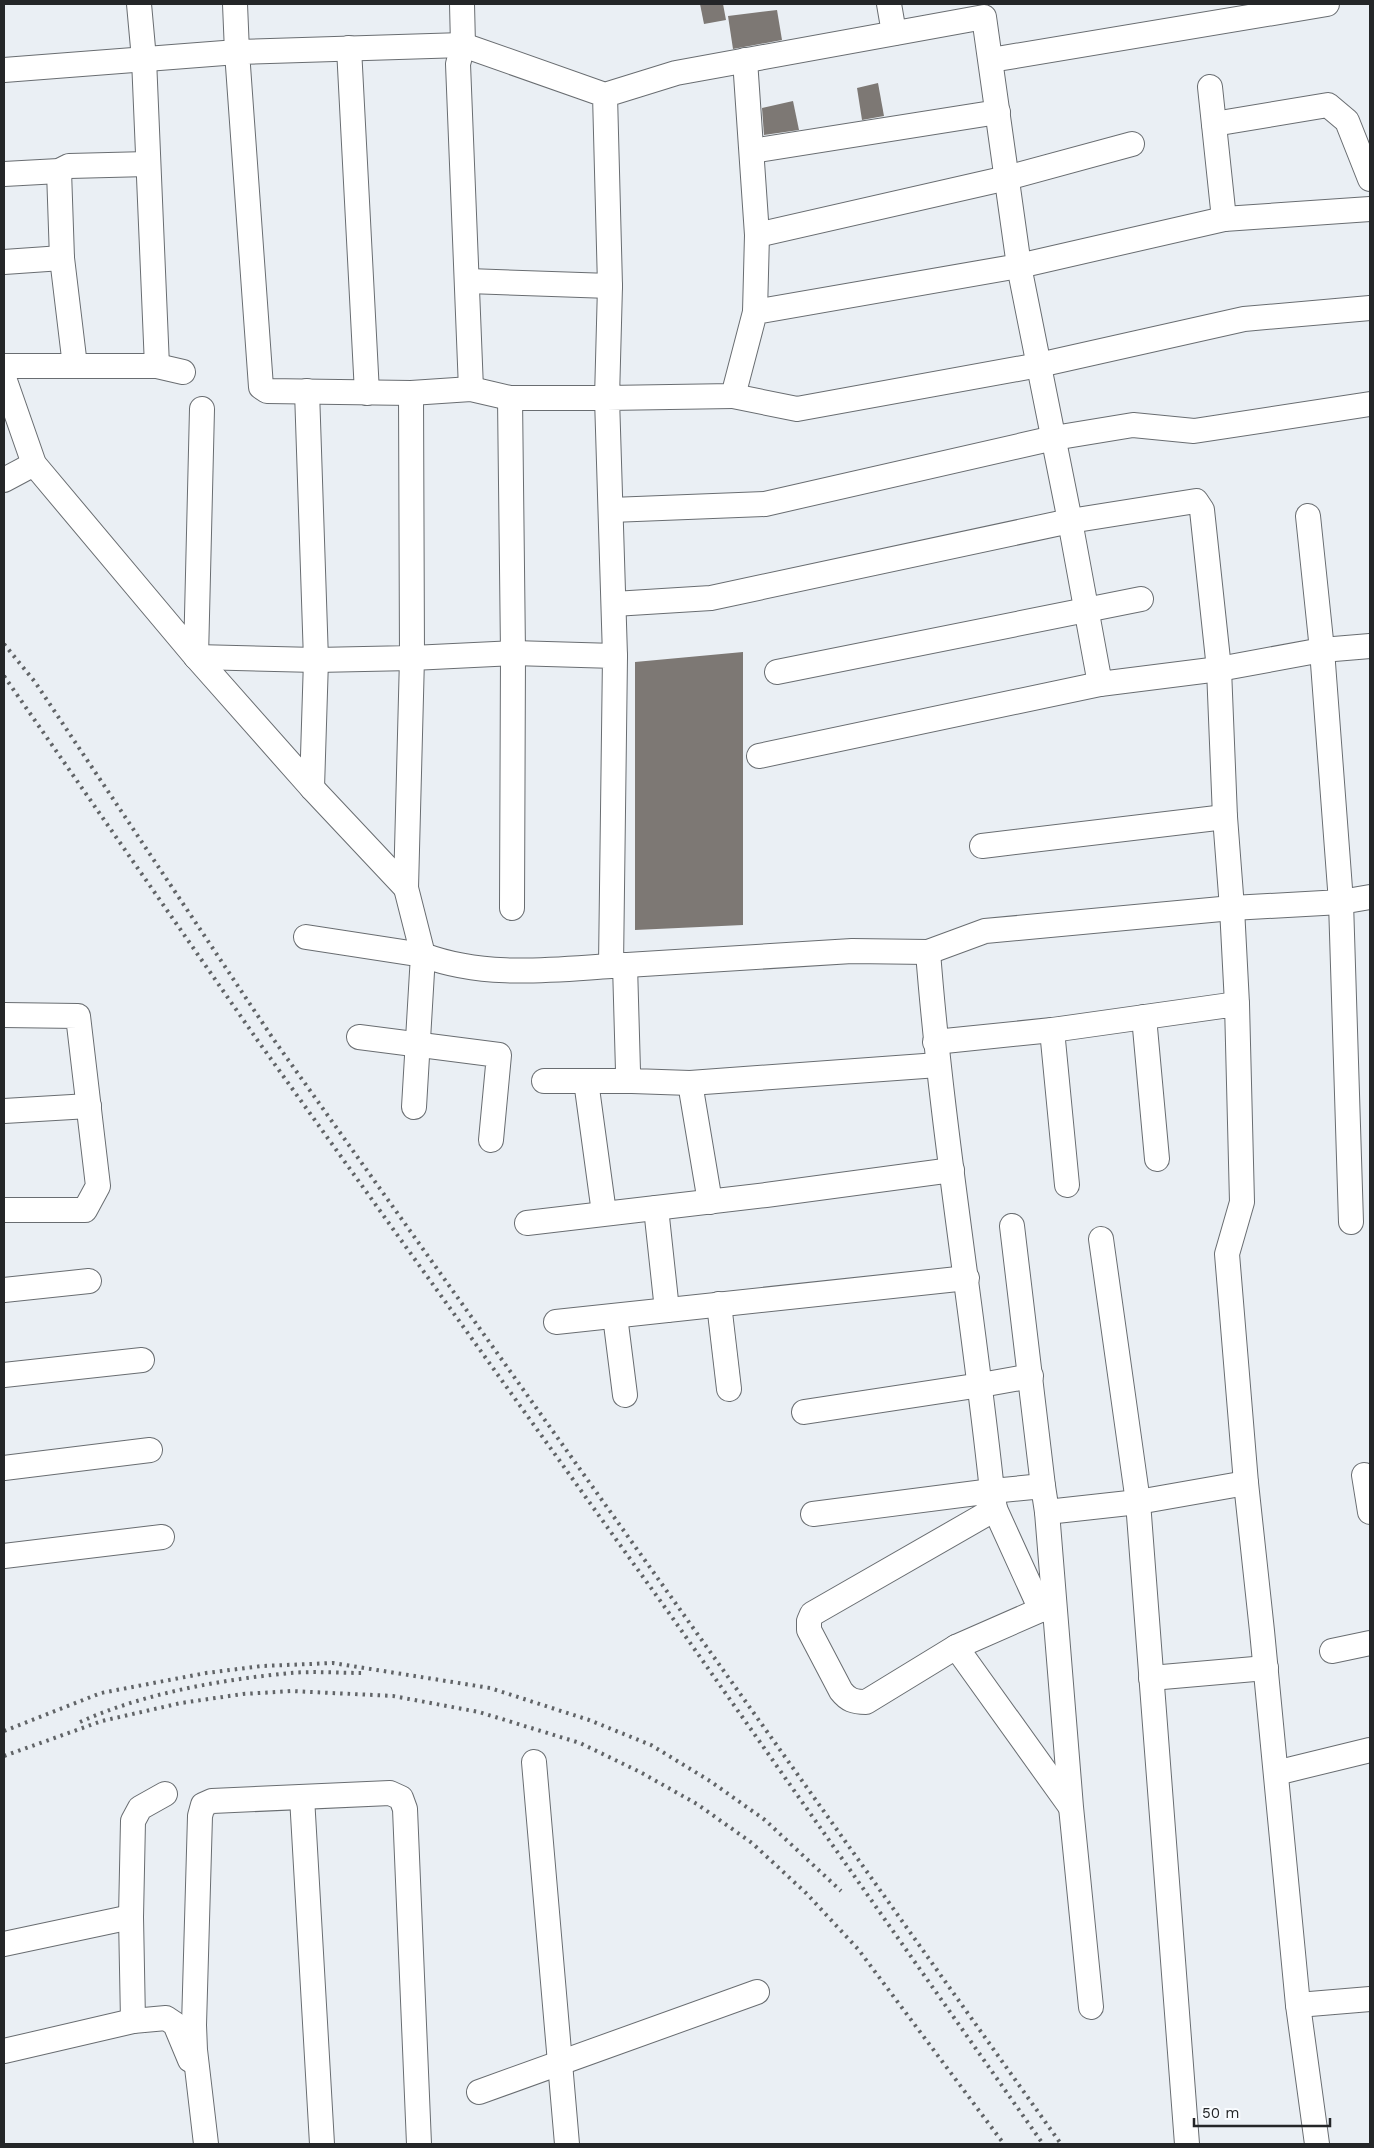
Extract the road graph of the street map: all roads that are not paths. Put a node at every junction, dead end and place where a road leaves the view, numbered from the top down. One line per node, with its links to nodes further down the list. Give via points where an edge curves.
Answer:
1 (139, 4): 10 (street)
2 (234, 4): 9 (street)
3 (462, 4): 7 (street)
4 (889, 4): 6 (street)
5 (1327, 4): 12 (street)
6 (894, 33): 11 (street); 12 (street, via 984,17)
7 (463, 45): 8 (street); 15 (street); 31 (street, via 458,64)
8 (349, 48): 9 (street); 43 (street)
9 (238, 52): 10 (street); 42 (street, via 261,387 267,392)
10 (144, 59): 13 (street); 20 (street)
11 (745, 60): 15 (street, via 676,73); 19 (street)
12 (991, 60): 16 (street)
13 (4, 70)
14 (1210, 86): 17 (street)
15 (605, 95): 32 (street)
16 (998, 112): 19 (street); 23 (street)
17 (1214, 124): 24 (street, via 1328,105 1347,121); 26 (street)
18 (1132, 144): 23 (street)
19 (752, 151): 27 (street)
20 (148, 164): 21 (street, via 69,166); 38 (street)
21 (59, 171): 22 (street); 28 (street)
22 (4, 174)
23 (1007, 178): 27 (street); 30 (street)
24 (1370, 179)
25 (1370, 208): 26 (street)
26 (1224, 219): 30 (street)
27 (757, 235): 34 (street)
28 (62, 258): 29 (street); 37 (street)
29 (4, 262)
30 (1019, 266): 34 (street); 35 (street)
31 (468, 281): 32 (street); 41 (street)
32 (610, 286): 47 (street)
33 (1370, 308): 35 (street, via 1244,319)
34 (755, 312): 45 (street)
35 (1039, 365): 45 (street, via 797,409); 50 (street)
36 (4, 366): 37 (street)
37 (75, 366): 38 (street)
38 (157, 366): 39 (street)
39 (183, 372)
40 (4, 378): 51 (street)
41 (472, 389): 44 (street); 46 (street)
42 (307, 391): 43 (street); 65 (street)
43 (367, 393): 44 (street)
44 (411, 393): 64 (street)
45 (733, 396): 47 (street)
46 (510, 398): 47 (street); 61 (street)
47 (607, 398): 53 (street)
48 (1370, 404): 50 (street, via 1194,431 1133,425)
49 (202, 409): 63 (street)
50 (1054, 438): 53 (street, via 765,504); 55 (street)
51 (34, 464): 52 (street); 63 (street)
52 (4, 480)
53 (611, 510): 57 (street)
54 (1308, 516): 60 (street)
55 (1070, 521): 57 (street, via 711,598); 58 (street); 66 (street, via 1196,502 1202,510)
56 (1141, 599): 58 (street)
57 (614, 604): 62 (street)
58 (1087, 609): 67 (street); 68 (street)
59 (1370, 646): 60 (street)
60 (1322, 650): 66 (street); 75 (street)
61 (513, 653): 62 (street); 64 (street); 76 (street)
62 (615, 656): 81 (street)
63 (196, 657): 65 (street); 70 (street)
64 (412, 658): 65 (street); 73 (street)
65 (316, 660): 70 (street)
66 (1219, 669): 68 (street); 71 (street)
67 (777, 672)
68 (1100, 684): 69 (street)
69 (759, 756)
70 (312, 788): 73 (street)
71 (1225, 818): 72 (street); 77 (street)
72 (982, 846)
73 (406, 888): 80 (street)
74 (1370, 897): 75 (street)
75 (1341, 902): 77 (street); 105 (street)
76 (512, 908)
77 (1232, 908): 79 (street, via 985,931); 82 (street)
78 (306, 937): 80 (street)
79 (928, 952): 81 (street, via 852,952); 87 (street)
80 (423, 955): 81 (street, via 443,962 515,972); 88 (street)
81 (618, 966): 92 (street, via 628,1071)
82 (1237, 1004): 84 (street); 126 (street, via 1242,1202 1227,1254)
83 (4, 1015): 94 (street, via 78,1016)
84 (1144, 1017): 85 (street); 98 (street)
85 (1052, 1030): 87 (street); 100 (street)
86 (359, 1037): 88 (street)
87 (935, 1042): 89 (street)
88 (417, 1045): 95 (street); 97 (street, via 499,1056)
89 (938, 1065): 93 (street); 99 (street)
90 (544, 1081): 91 (street)
91 (586, 1081): 92 (street); 104 (street)
92 (632, 1081): 93 (street)
93 (690, 1083): 101 (street)
94 (89, 1106): 96 (street); 103 (street, via 98,1186 85,1210)
95 (414, 1107)
96 (4, 1111)
97 (491, 1140)
98 (1157, 1158)
99 (952, 1170): 101 (street); 109 (street)
100 (1067, 1185)
101 (710, 1202): 102 (street)
102 (656, 1208): 104 (street); 113 (street)
103 (4, 1210)
104 (604, 1213): 106 (street)
105 (1351, 1222)
106 (526, 1223)
107 (1012, 1226): 118 (street)
108 (1101, 1239): 129 (street)
109 (967, 1278): 112 (street); 119 (street)
110 (89, 1280): 111 (street)
111 (4, 1290)
112 (719, 1304): 113 (street); 120 (street)
113 (667, 1310): 114 (street)
114 (615, 1316): 115 (street); 121 (street)
115 (556, 1322)
116 (142, 1360): 117 (street)
117 (4, 1375)
118 (1031, 1376): 119 (street); 127 (street)
119 (981, 1386): 122 (street); 128 (street)
120 (729, 1389)
121 (625, 1395)
122 (804, 1412)
123 (150, 1450): 124 (street)
124 (4, 1468)
125 (1364, 1475): 131 (street)
126 (1246, 1483): 129 (street); 139 (street)
127 (1044, 1486): 128 (street); 130 (street)
128 (993, 1500): 132 (street); 135 (street); 137 (street, via 812,1614 809,1621 809,1630 841,1691 856,1702 866,1702)
129 (1138, 1502): 130 (street); 140 (street)
130 (1047, 1512): 135 (street)
131 (1370, 1512)
132 (813, 1514)
133 (162, 1537): 134 (street)
134 (4, 1556)
135 (1047, 1607): 137 (street); 146 (street)
136 (1370, 1643): 138 (street)
137 (956, 1647): 146 (street)
138 (1332, 1651)
139 (1266, 1668): 140 (street); 143 (street)
140 (1152, 1678): 162 (street)
141 (1370, 1750): 143 (street)
142 (534, 1762): 155 (street)
143 (1276, 1773): 151 (street)
144 (165, 1794): 147 (street, via 140,1808 133,1821)
145 (302, 1797): 156 (street, via 212,1800 203,1806 200,1816 194,2025); 159 (street); 160 (street, via 390,1793 401,1798 405,1809)
146 (1071, 1807): 152 (street)
147 (131, 1917): 148 (street); 153 (street)
148 (4, 1944)
149 (756, 1992): 155 (street)
150 (1370, 1999): 151 (street)
151 (1298, 2004): 163 (street)
152 (1091, 2007)
153 (133, 2022): 154 (street); 156 (street, via 159,2017 171,2020)
154 (4, 2051)
155 (560, 2063): 157 (street); 161 (street)
156 (198, 2078): 158 (street)
157 (479, 2092)
158 (206, 2144)
159 (322, 2144)
160 (419, 2144)
161 (567, 2144)
162 (1187, 2144)
163 (1317, 2144)

